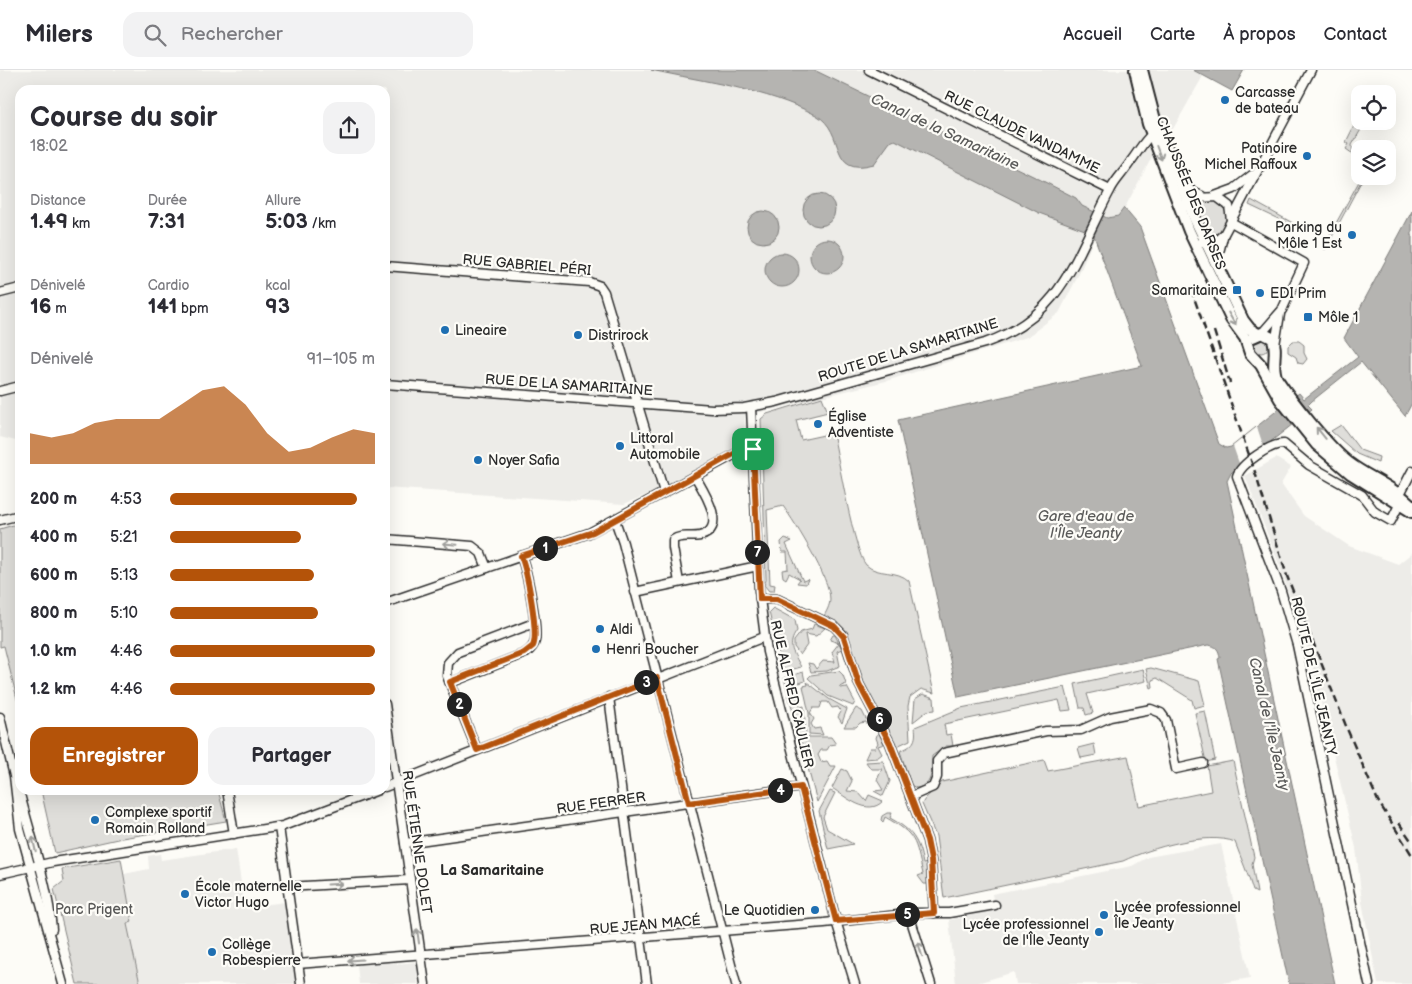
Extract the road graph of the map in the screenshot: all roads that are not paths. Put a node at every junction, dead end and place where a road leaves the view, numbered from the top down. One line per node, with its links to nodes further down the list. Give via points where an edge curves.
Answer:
1 (869, 70): 9 (street, RUE CLAUDE VANDAMME)
2 (1134, 70): 5 (main road, CHAUSSÉE DES DARSES, via 1141,101)
3 (1142, 70): 5 (main road, CHAUSSÉE DES DARSES)
4 (1311, 70): 7 (street)
5 (1155, 131): 6 (main road, CHAUSSÉE DES DARSES); 9 (street)
6 (1171, 170): 8 (main road, CHAUSSÉE DES DARSES); 13 (main road, CHAUSSÉE DES DARSES)
7 (1255, 172): 11 (street, via 1234,189); 14 (street)
8 (1180, 180): 10 (street, via 1193,192); 12 (main road, CHAUSSÉE DES DARSES)
9 (1110, 190): 32 (street, ROUTE DE LA SAMARITAINE, via 1066,279 1053,299 1028,322 979,345)
10 (1204, 196): 11 (street); 12 (street)
11 (1214, 196): 14 (street, via 1227,203)
12 (1188, 202): 13 (street); 17 (main road, CHAUSSÉE DES DARSES)
13 (1181, 211): 15 (main road, CHAUSSÉE DES DARSES)
14 (1231, 222): 16 (street); 22 (street, via 1304,263)
15 (1190, 234): 17 (street); 24 (main road, CHAUSSÉE DES DARSES, one-way to 24)
16 (1224, 234): 17 (street, via 1216,241); 18 (street)
17 (1206, 242): 18 (main road, CHAUSSÉE DES DARSES)
18 (1216, 264): 23 (main road, CHAUSSÉE DES DARSES, via 1243,320)
19 (390, 266): 31 (street, RUE GABRIEL PÉRI, via 598,284 604,292)
20 (15, 289): 21 (street)
21 (0, 293)
22 (1282, 310): 23 (street); 25 (street)
23 (1260, 334): 24 (main road, via 1251,338); 25 (main road, via 1270,336)
24 (1248, 348): 26 (main road)
25 (1274, 348): 26 (main road, via 1266,359); 30 (main road, via 1274,370)
26 (1255, 358): 30 (main road)
27 (390, 384): 31 (street, RUE DE LA SAMARITAINE)
28 (15, 387): 29 (street)
29 (0, 391)
30 (1284, 396): 37 (main road, one-way to 30, via 1345,461); 37 (main road, via 1299,425 1333,461)
31 (637, 403): 32 (street, RUE DE LA SAMARITAINE, via 712,409); 36 (street, RUE GABRIEL PÉRI)
32 (752, 407): 33 (street, RUE ALFRED CAULIER)
33 (753, 449): 35 (street, via 741,450); 45 (street, RUE ALFRED CAULIER)
34 (1412, 471): 37 (street)
35 (695, 476): 36 (street); 47 (street, via 712,508 712,524 704,534 680,536 673,540)
36 (664, 492): 42 (street)
37 (1399, 500): 38 (main road); 39 (main road); 97 (street, ROUTE DE L'ÎLE JEANTY, via 1391,521 1384,518 1362,495 1309,465 1281,444 1268,448 1241,469 1237,476 1297,645)
38 (1412, 506)
39 (1412, 512)
40 (15, 516): 41 (street)
41 (0, 520)
42 (614, 520): 44 (street, via 589,534); 48 (street)
43 (390, 539): 46 (street, one-way to 43, via 481,552 472,546)
44 (521, 556): 46 (street); 51 (street)
45 (758, 566): 47 (street); 49 (street, RUE ALFRED CAULIER)
46 (487, 568): 50 (street)
47 (679, 582): 48 (street)
48 (635, 592): 53 (street)
49 (760, 599): 52 (street, RUE ALFRED CAULIER); 70 (street, via 777,599 841,632 859,684 890,743)
50 (390, 601)
51 (534, 623): 54 (street, via 535,641 528,651); 54 (street, via 456,654 447,667)
52 (764, 637): 53 (street); 65 (street, RUE ALFRED CAULIER)
53 (657, 678): 55 (street); 71 (street)
54 (450, 682): 58 (street)
55 (609, 697): 58 (street); 72 (street)
56 (0, 717): 60 (street)
57 (390, 745): 62 (street, RUE ÉTIENNE DOLET)
58 (477, 750): 62 (street)
59 (1203, 763): 70 (street, via 1176,769 1165,717 1158,711 1147,710 1110,717 1082,730 1046,731 944,753 937,761 932,787)
60 (14, 776): 61 (street, one-way to 60); 64 (street)
61 (15, 779)
62 (396, 782): 63 (street); 75 (street, RUE ÉTIENNE DOLET)
63 (390, 785)
64 (15, 786)
65 (801, 787): 71 (street, RUE FERRER); 84 (street, RUE ALFRED CAULIER)
66 (16, 795): 77 (street)
67 (20, 795): 76 (street, one-way to 67)
68 (228, 795): 74 (street)
69 (366, 795): 73 (street)
70 (910, 797): 82 (street, via 930,851)
71 (689, 803): 72 (street, RUE FERRER); 85 (street)
72 (625, 812): 75 (street, RUE FERRER); 86 (street)
73 (279, 827): 74 (street); 80 (street)
74 (234, 834): 76 (street)
75 (405, 843): 79 (street, RUE ÉTIENNE DOLET)
76 (39, 865): 77 (street); 87 (street, via 50,910)
77 (29, 867): 78 (street); 87 (street)
78 (0, 874)
79 (410, 880): 80 (street, one-way to 79); 88 (street, RUE ÉTIENNE DOLET, one-way to 79)
80 (287, 887): 89 (street)
81 (995, 905): 82 (street, RUE JEAN MACÉ)
82 (934, 913): 83 (street, RUE JEAN MACÉ)
83 (909, 914): 84 (street, RUE JEAN MACÉ); 96 (street, one-way to 83)
84 (836, 921): 85 (street, RUE JEAN MACÉ); 95 (street, RUE ALFRED CAULIER)
85 (723, 931): 86 (street, RUE JEAN MACÉ); 94 (street)
86 (641, 938): 88 (street, RUE JEAN MACÉ); 93 (street)
87 (53, 944): 90 (street)
88 (421, 955): 89 (street, RUE JEAN MACÉ, one-way to 89); 92 (street, RUE ÉTIENNE DOLET)
89 (297, 964): 91 (street)
90 (63, 984)
91 (301, 984)
92 (425, 984)
93 (646, 984)
94 (736, 984)
95 (855, 984)
96 (931, 984)
97 (1369, 984)

